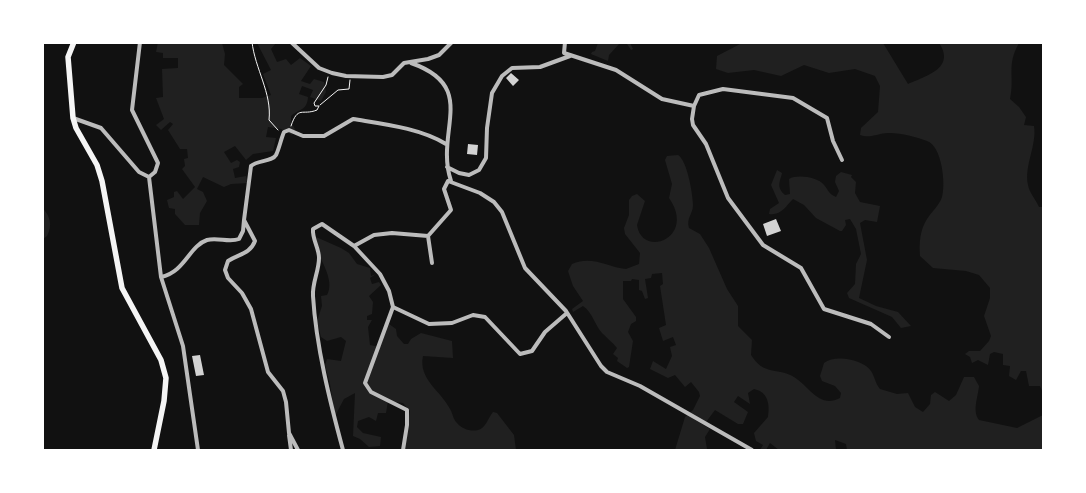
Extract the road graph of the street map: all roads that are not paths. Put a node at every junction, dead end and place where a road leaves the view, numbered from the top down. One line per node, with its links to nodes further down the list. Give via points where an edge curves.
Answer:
1 (74, 42): 9 (main road, via 68,57)
2 (140, 42): 13 (street, via 132,110 158,162 155,172)
3 (291, 42): 7 (street, via 314,64 346,76 382,78)
4 (452, 42): 7 (street, via 428,59)
5 (565, 42): 6 (street, via 564,53)
6 (571, 56): 8 (street, via 616,70 662,98); 12 (street, via 540,67 512,68 502,76 492,93 483,166 469,175)
7 (408, 62): 10 (street, via 432,72 444,82 451,108)
8 (694, 106): 11 (street, via 698,95 723,89 793,98 827,118); 22 (street, via 693,125 706,144 724,190 763,245 801,268 824,309 871,324)
9 (73, 118): 13 (street, via 101,128 139,172); 24 (main road, via 102,181 122,288 161,360 166,378)
10 (446, 144): 12 (street); 15 (street, via 425,134 353,119 324,136 303,136 289,130 284,132 275,156 251,166)
11 (842, 160)
12 (447, 167): 14 (street)
13 (149, 177): 19 (street)
14 (452, 181): 16 (street, via 448,181 444,189 450,213); 21 (street, via 494,202 502,212 524,268)
15 (244, 220): 19 (street, via 239,239 207,240 172,275); 23 (street, via 252,232 252,247 228,261 225,270 251,309 268,372 286,402)
16 (428, 236): 17 (street, via 374,235); 18 (street)
17 (354, 246): 20 (street, via 380,274); 28 (street, via 322,224 313,229 312,234 319,247 313,286 315,317 321,360)
18 (432, 263)
19 (161, 277): 25 (street, via 183,346)
20 (393, 307): 21 (street, via 429,324 452,323 473,315 485,317 520,354 532,351 545,332); 29 (street, via 365,383 371,392 407,410 408,426)
21 (567, 313): 30 (street, via 607,372 640,386)
22 (889, 337)
23 (288, 433): 26 (street); 27 (street)
24 (154, 450)
25 (198, 450)
26 (291, 450)
27 (298, 450)
28 (343, 450)
29 (403, 450)
30 (752, 450)

